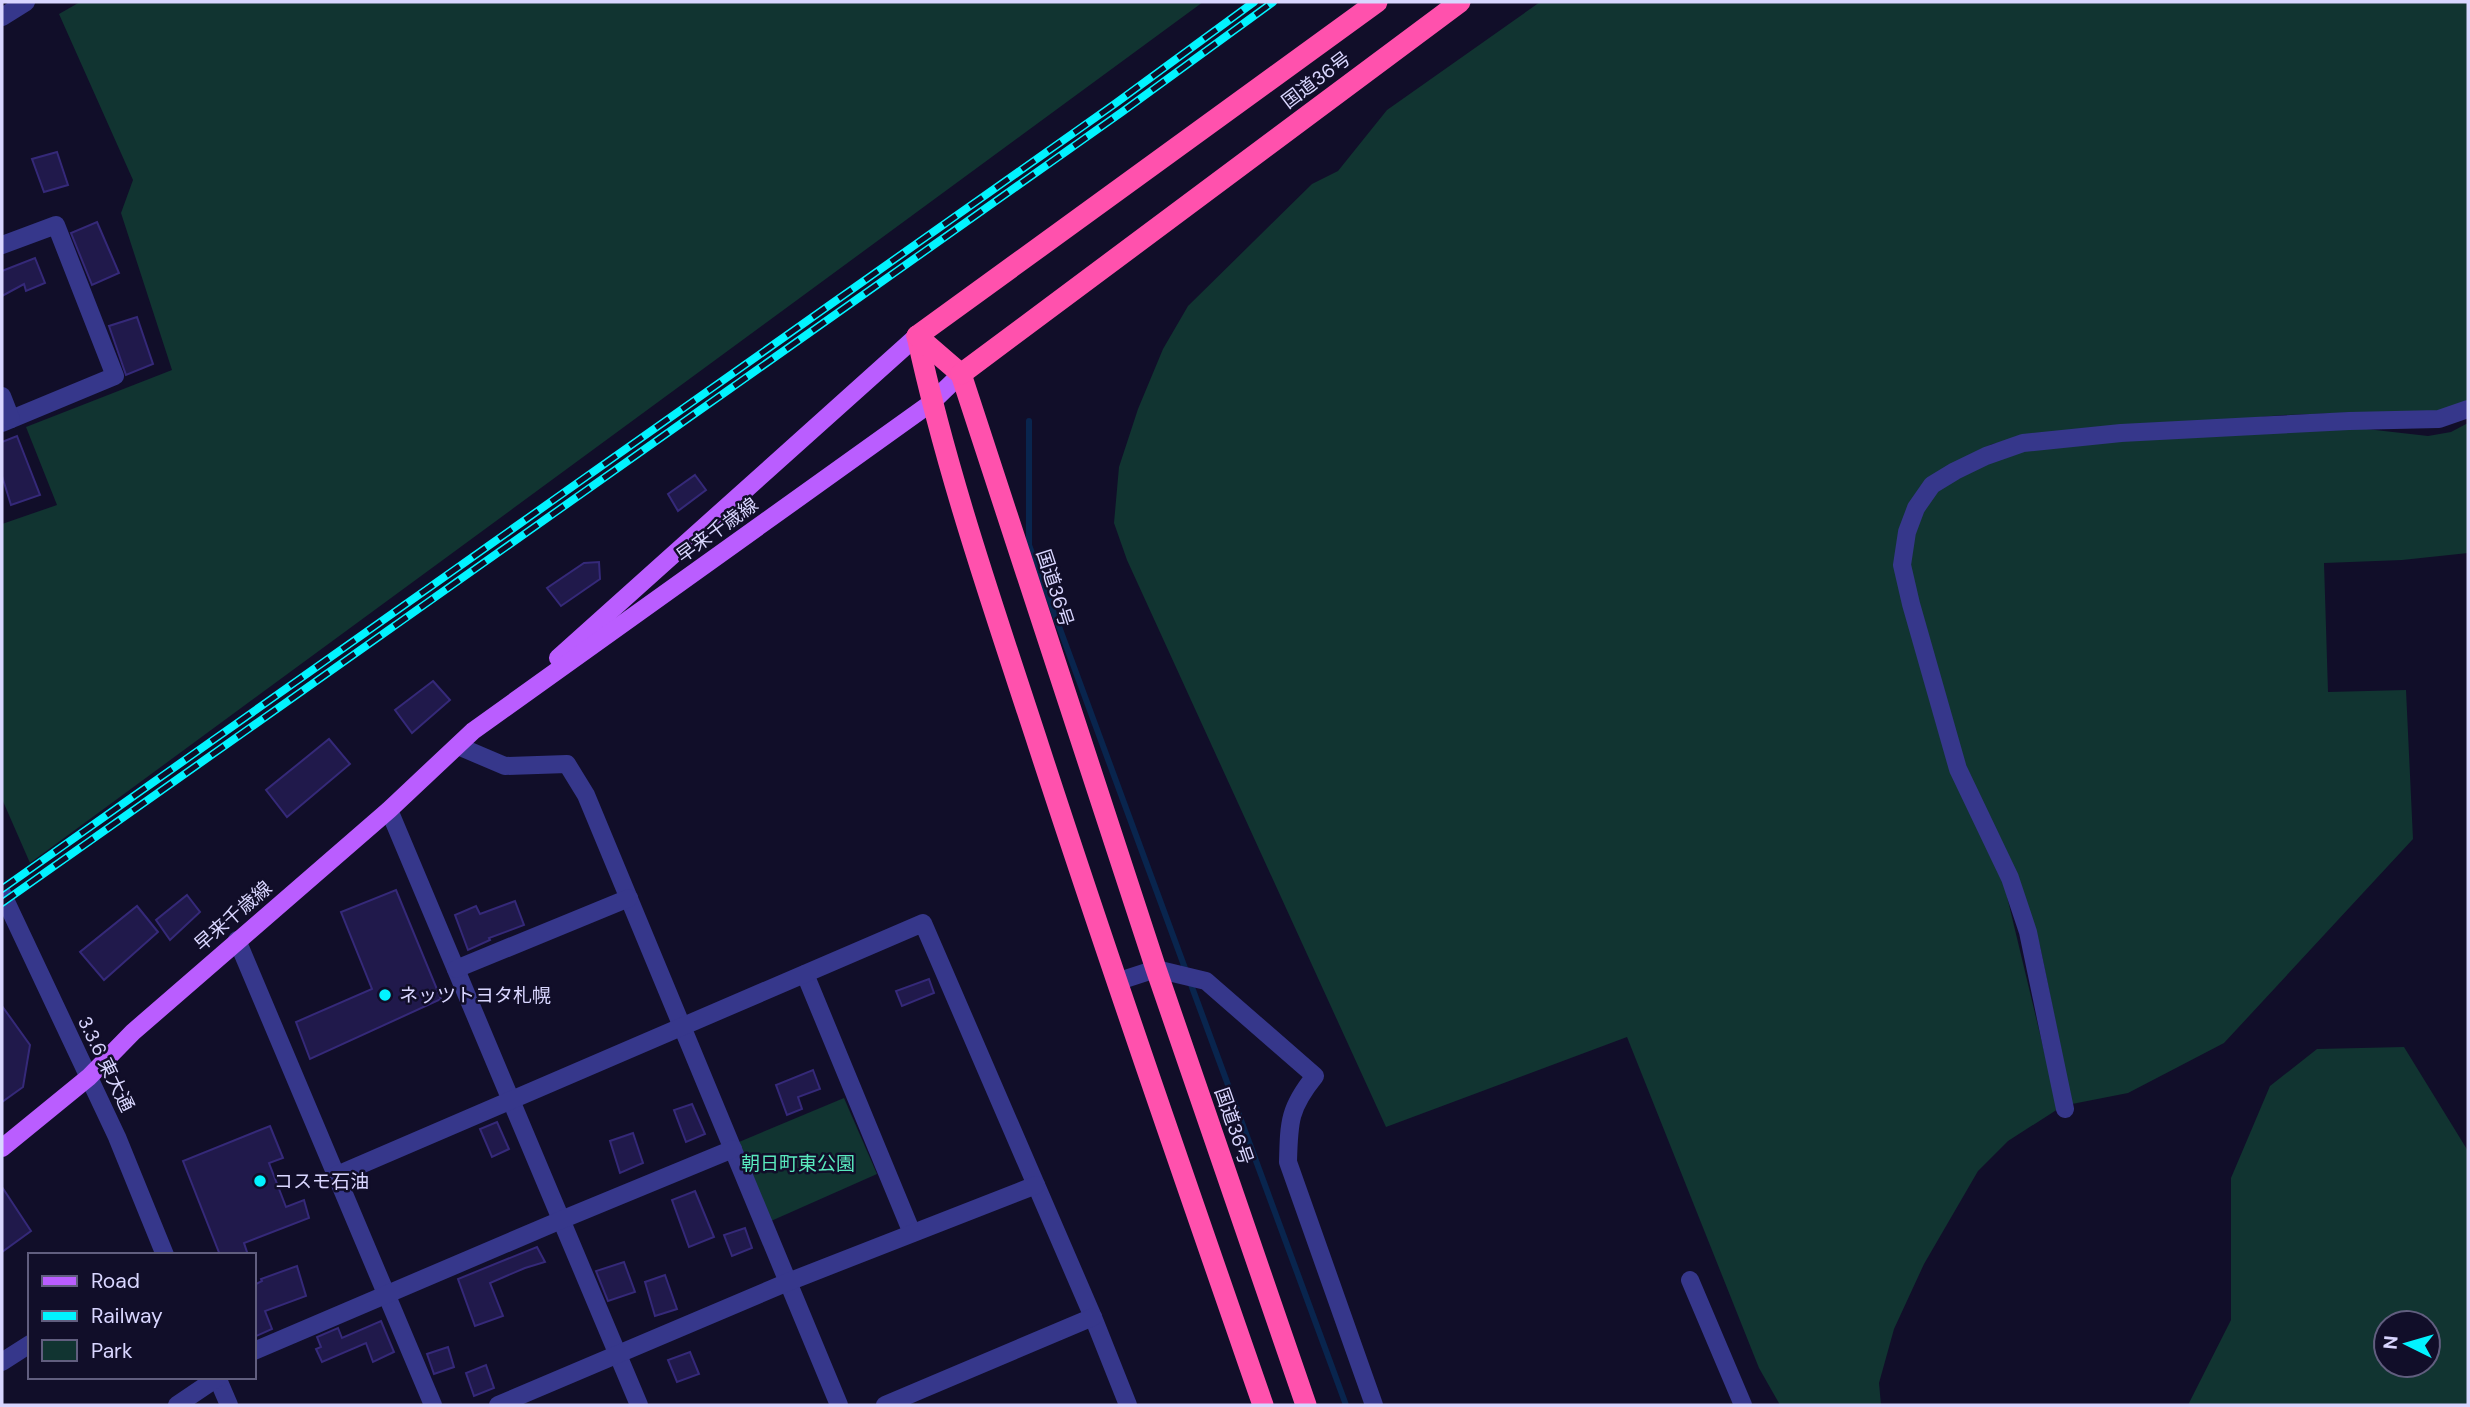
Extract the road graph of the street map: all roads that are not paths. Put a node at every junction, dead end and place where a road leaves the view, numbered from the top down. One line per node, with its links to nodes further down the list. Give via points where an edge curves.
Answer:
1 (26, 2): 4 (street)
2 (1377, 2): 6 (highway, 国道36号)
3 (1460, 2): 7 (highway, 国道36号)
4 (2, 17)
5 (2, 245): 11 (street, via 56,225 115,376)
6 (917, 336): 7 (highway); 9 (highway); 12 (main road, 早来千歳線)
7 (961, 374): 9 (main road, 早来千歳線); 19 (highway, 国道36号)
8 (2, 396): 11 (street)
9 (931, 403): 12 (main road, 早来千歳線); 21 (highway)
10 (2468, 409): 25 (street, via 2439,419 2121,433 2023,443 1955,471 1932,485 1916,508 1902,565 1911,604 1958,769 2010,878 2028,932)
11 (6, 421)
12 (492, 716): 13 (main road, 早来千歳線)
13 (458, 746): 14 (main road, 早来千歳線); 16 (street, via 505,766 568,764 586,795)
14 (389, 810): 17 (main road, 早来千歳線); 18 (street)
15 (2, 894): 23 (street, 3.3.6 東大通)
16 (629, 898): 18 (street); 22 (street)
17 (237, 940): 23 (main road, 早来千歳線); 28 (street)
18 (456, 969): 24 (street)
19 (1156, 969): 21 (street); 52 (highway, 国道36号); 53 (street, via 1206,981 1315,1076 1298,1097 1289,1128 1288,1162)
20 (805, 974): 22 (street); 29 (street, via 923,923); 31 (street)
21 (1116, 982): 51 (highway)
22 (682, 1027): 24 (street); 27 (street)
23 (89, 1077): 26 (main road, 早来千歳線); 32 (street, 3.3.6 東大通)
24 (511, 1100): 28 (street); 30 (street)
25 (2066, 1109)
26 (2, 1148)
27 (733, 1149): 30 (street); 34 (street)
28 (337, 1175): 35 (street)
29 (1036, 1185): 31 (street); 36 (street)
30 (561, 1220): 35 (street); 39 (street)
31 (912, 1233): 34 (street)
32 (164, 1253)
33 (1690, 1280): 54 (street)
34 (788, 1282): 39 (street); 48 (street)
35 (387, 1295): 38 (street); 45 (street)
36 (1093, 1317): 49 (street); 50 (street)
37 (28, 1345): 40 (street)
38 (256, 1350)
39 (618, 1354): 46 (street); 47 (street)
40 (2, 1362)
41 (214, 1379): 43 (street)
42 (218, 1379): 44 (street)
43 (177, 1405)
44 (229, 1405)
45 (433, 1405)
46 (498, 1405)
47 (639, 1405)
48 (839, 1405)
49 (885, 1405)
50 (1128, 1405)
51 (1263, 1405)
52 (1306, 1405)
53 (1374, 1405)
54 (1744, 1405)

